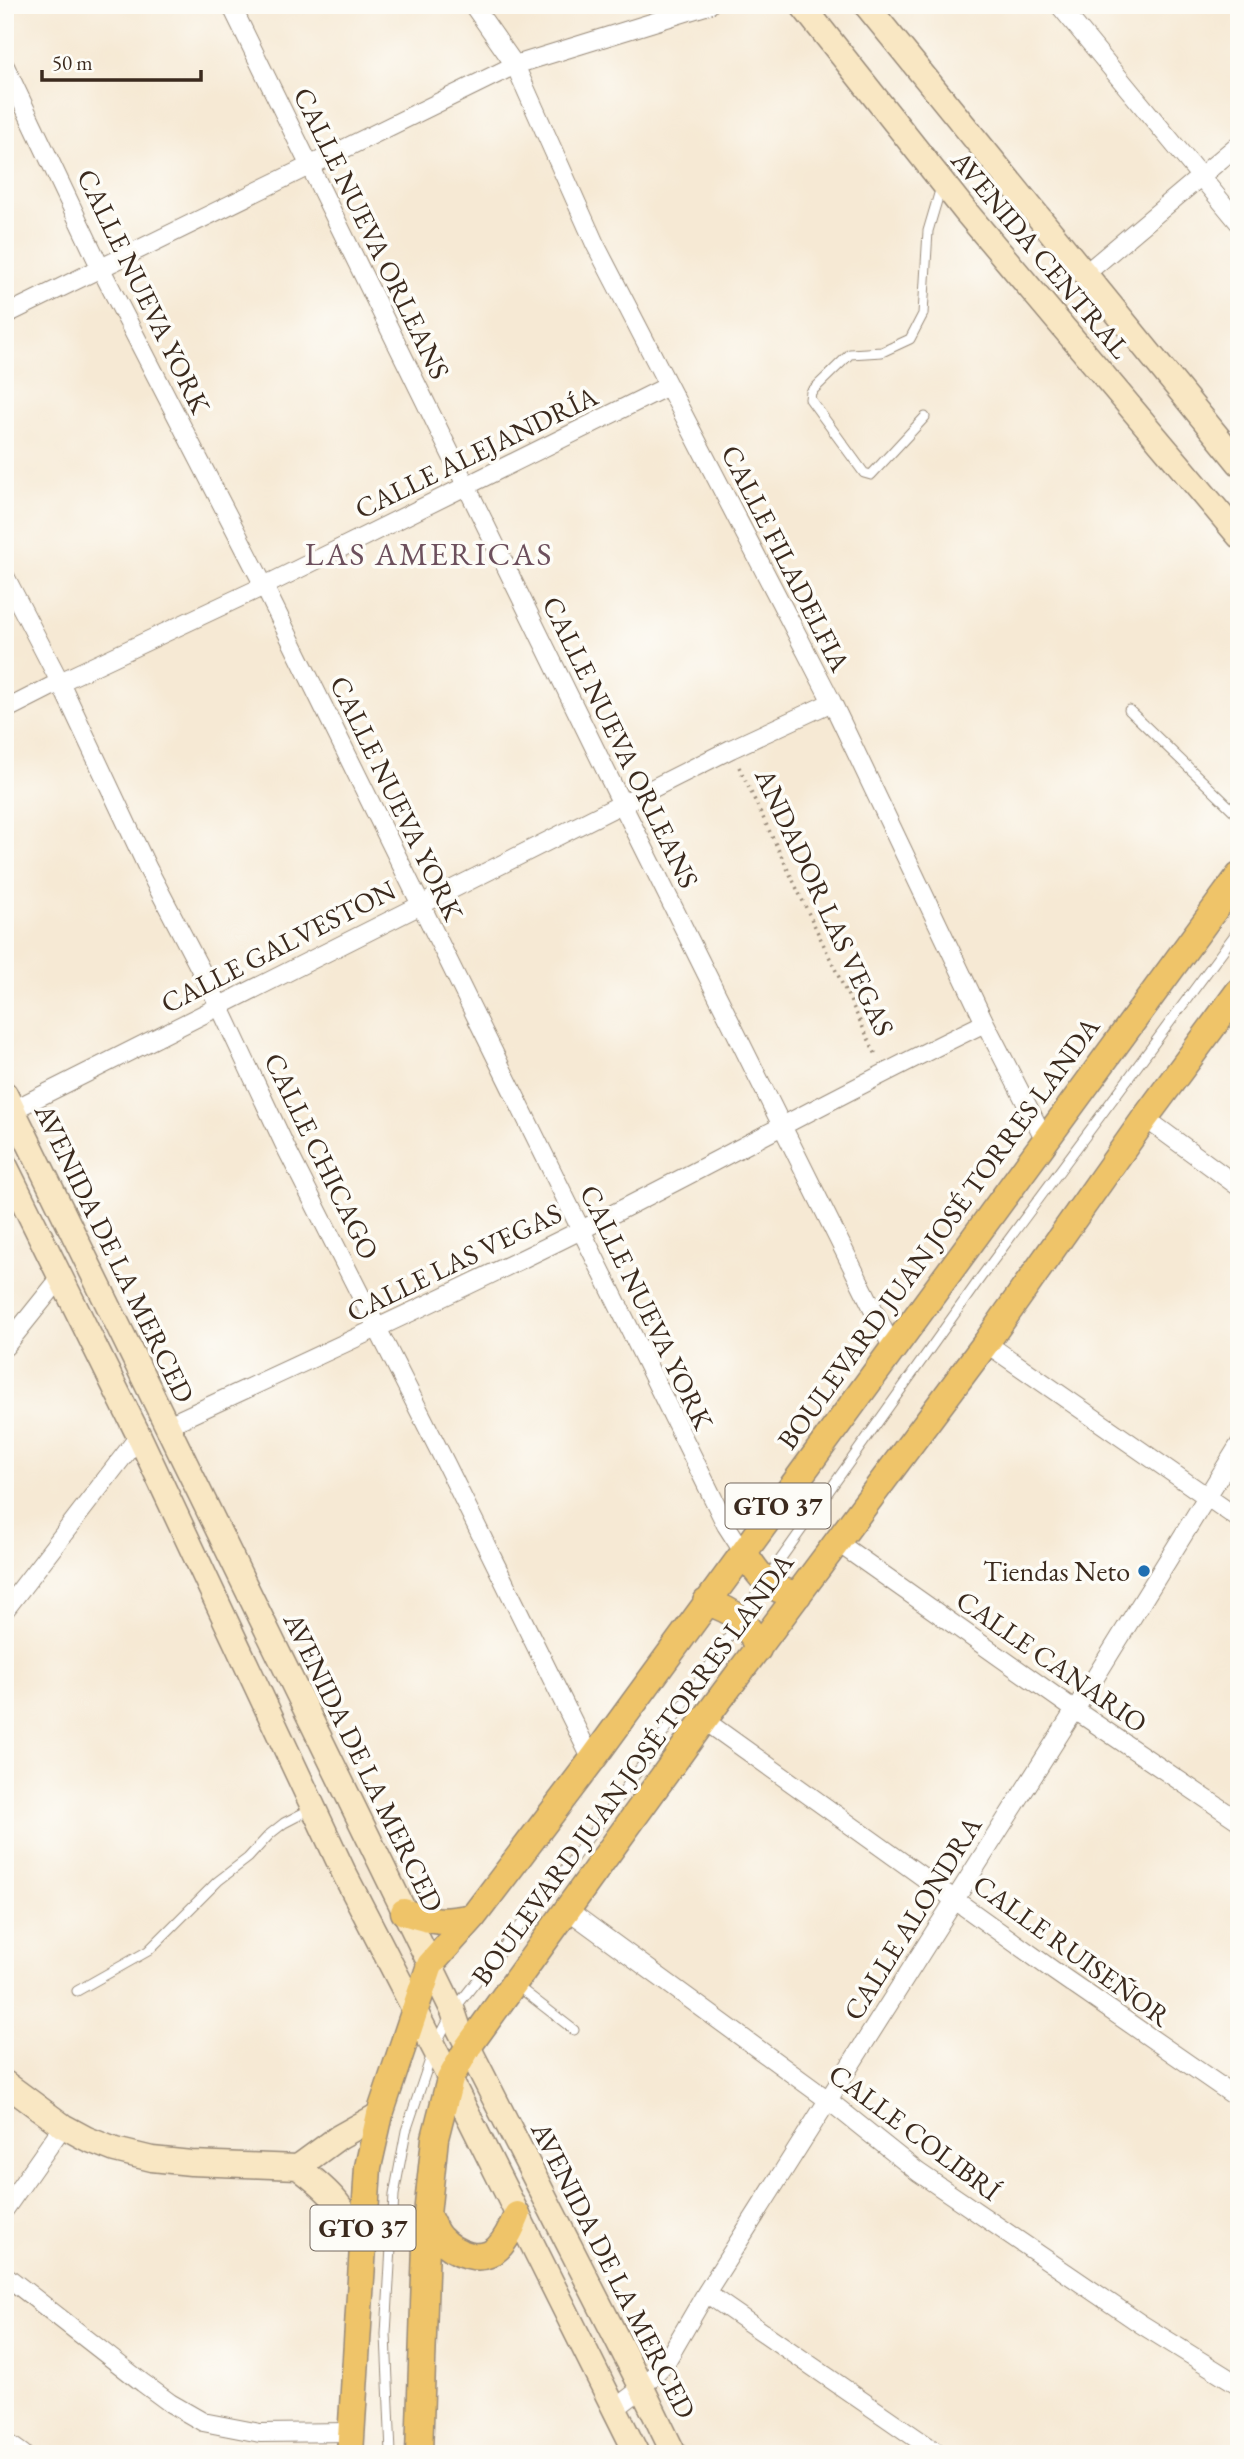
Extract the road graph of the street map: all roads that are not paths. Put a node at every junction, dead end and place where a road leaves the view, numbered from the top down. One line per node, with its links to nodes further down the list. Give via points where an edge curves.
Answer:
1 (232, 5): 10 (street, CALLE NUEVA ORLEANS)
2 (472, 5): 7 (street, CALLE FILADELFIA)
3 (709, 5): 7 (street)
4 (802, 5): 12 (street, AVENIDA CENTRAL)
5 (866, 5): 15 (street, AVENIDA CENTRAL)
6 (1059, 5): 11 (street)
7 (515, 65): 10 (street); 17 (street, CALLE FILADELFIA, via 595,244)
8 (5, 66): 14 (street, CALLE NUEVA YORK)
9 (1239, 144): 11 (street)
10 (309, 166): 14 (street); 20 (street, CALLE NUEVA ORLEANS)
11 (1199, 175): 13 (street); 15 (street)
12 (942, 182): 18 (lane, via 928,231 923,314 909,339 882,352 850,354 811,392 810,399 864,473 871,475); 21 (street, AVENIDA CENTRAL)
13 (1239, 223)
14 (101, 269): 16 (street); 23 (street, CALLE NUEVA YORK)
15 (1085, 274): 19 (street, AVENIDA CENTRAL)
16 (5, 315)
17 (668, 386): 20 (street, CALLE ALEJANDRÍA); 25 (street, CALLE FILADELFIA)
18 (925, 416)
19 (1239, 463)
20 (467, 485): 23 (street, CALLE ALEJANDRÍA); 28 (street, CALLE NUEVA ORLEANS)
21 (1239, 536)
22 (5, 576): 24 (street, CALLE CHICAGO)
23 (264, 586): 24 (street, CALLE ALEJANDRÍA); 31 (street, CALLE NUEVA YORK)
24 (60, 682): 26 (street, CALLE ALEJANDRÍA); 34 (street, CALLE CHICAGO, via 148,869)
25 (832, 702): 28 (street, CALLE GALVESTON); 35 (street, CALLE FILADELFIA)
26 (5, 710)
27 (1129, 710): 29 (lane)
28 (622, 804): 31 (street, CALLE GALVESTON); 38 (street, CALLE NUEVA ORLEANS)
29 (1239, 816)
30 (1239, 876): 39 (main road, BOULEVARD JUAN JOSÉ TORRES LANDA / GTO 37)
31 (419, 905): 34 (street, CALLE GALVESTON); 42 (street, CALLE NUEVA YORK)
32 (1239, 929): 55 (lane, via 981,1277)
33 (1239, 991): 37 (main road, BOULEVARD JUAN JOSÉ TORRES LANDA / GTO 37)
34 (219, 1005): 36 (street, CALLE GALVESTON); 44 (street, CALLE CHICAGO)
35 (985, 1023): 38 (street, CALLE LAS VEGAS); 39 (street, CALLE FILADELFIA)
36 (9, 1102): 48 (street, AVENIDA DE LA MERCED)
37 (1145, 1118): 41 (street); 45 (main road, BOULEVARD JUAN JOSÉ TORRES LANDA / GTO 37)
38 (781, 1125): 42 (street, CALLE LAS VEGAS); 47 (street, CALLE NUEVA ORLEANS)
39 (1045, 1140): 47 (main road, BOULEVARD JUAN JOSÉ TORRES LANDA / GTO 37)
40 (5, 1165): 43 (street, AVENIDA DE LA MERCED)
41 (1239, 1187)
42 (580, 1230): 44 (street, CALLE LAS VEGAS); 54 (street, CALLE NUEVA YORK)
43 (61, 1277): 46 (street); 49 (street, AVENIDA DE LA MERCED)
44 (378, 1328): 48 (street, CALLE LAS VEGAS); 63 (street, CALLE CHICAGO)
45 (986, 1342): 51 (street); 53 (main road, BOULEVARD JUAN JOSÉ TORRES LANDA / GTO 37)
46 (5, 1347)
47 (893, 1349): 54 (main road, BOULEVARD JUAN JOSÉ TORRES LANDA / GTO 37)
48 (166, 1426): 68 (street, AVENIDA DE LA MERCED)
49 (139, 1436): 58 (street); 64 (street, AVENIDA DE LA MERCED)
50 (1239, 1445): 51 (street, CALLE ALONDRA)
51 (1206, 1497): 52 (street); 61 (street, CALLE ALONDRA)
52 (1239, 1520)
53 (837, 1542): 56 (main road, BOULEVARD JUAN JOSÉ TORRES LANDA / GTO 37); 61 (street, CALLE CANARIO)
54 (744, 1553): 55 (main road); 57 (main road, BOULEVARD JUAN JOSÉ TORRES LANDA / GTO 37)
55 (765, 1580): 56 (main road, via 780,1591); 59 (lane)
56 (798, 1595): 60 (main road, BOULEVARD JUAN JOSÉ TORRES LANDA / GTO 37)
57 (706, 1602): 59 (main road); 63 (main road, BOULEVARD JUAN JOSÉ TORRES LANDA / GTO 37)
58 (5, 1611)
59 (741, 1619): 60 (main road); 74 (lane, via 638,1771)
60 (758, 1649): 62 (main road, BOULEVARD JUAN JOSÉ TORRES LANDA / GTO 37)
61 (1075, 1710): 65 (street, CALLE CANARIO); 66 (street, CALLE ALONDRA)
62 (704, 1720): 66 (street, CALLE RUISEÑOR); 67 (main road, BOULEVARD JUAN JOSÉ TORRES LANDA / GTO 37)
63 (592, 1760): 69 (main road, BOULEVARD JUAN JOSÉ TORRES LANDA / GTO 37)
64 (314, 1808): 72 (lane, via 270,1834 148,1951); 73 (street, AVENIDA DE LA MERCED)
65 (1239, 1821)
66 (955, 1898): 80 (street, CALLE RUISEÑOR); 81 (street, CALLE ALONDRA)
67 (568, 1910): 71 (main road, BOULEVARD JUAN JOSÉ TORRES LANDA / GTO 37); 81 (street, CALLE COLIBRÍ)
68 (404, 1912): 69 (main road, via 435,1922); 70 (street, AVENIDA DE LA MERCED)
69 (473, 1917): 70 (main road, BOULEVARD JUAN JOSÉ TORRES LANDA / GTO 37)
70 (430, 1965): 73 (main road, BOULEVARD JUAN JOSÉ TORRES LANDA / GTO 37); 74 (street, AVENIDA DE LA MERCED)
71 (514, 1984): 75 (lane); 76 (main road, BOULEVARD JUAN JOSÉ TORRES LANDA / GTO 37)
72 (77, 1991)
73 (415, 2010): 77 (street, AVENIDA DE LA MERCED); 82 (main road, BOULEVARD JUAN JOSÉ TORRES LANDA / GTO 37)
74 (453, 2011): 76 (street, AVENIDA DE LA MERCED); 77 (lane)
75 (575, 2030)
76 (468, 2047): 78 (main road, BOULEVARD JUAN JOSÉ TORRES LANDA / GTO 37); 92 (street, AVENIDA DE LA MERCED)
77 (434, 2048): 78 (street, AVENIDA DE LA MERCED); 97 (lane, via 405,2131 394,2195 386,2334)
78 (450, 2079): 86 (main road, BOULEVARD JUAN JOSÉ TORRES LANDA / GTO 37, via 435,2138); 87 (street, AVENIDA DE LA MERCED)
79 (5, 2083): 83 (street)
80 (1239, 2099)
81 (828, 2100): 90 (street, CALLE ALONDRA); 91 (street, CALLE COLIBRÍ, via 929,2180)
82 (380, 2114): 84 (street); 88 (main road, BOULEVARD JUAN JOSÉ TORRES LANDA / GTO 37, via 368,2167)
83 (63, 2126): 84 (street, via 115,2150 152,2159); 85 (street)
84 (298, 2167): 88 (street, via 336,2199)
85 (5, 2209)
86 (426, 2214): 87 (main road, via 439,2236 454,2249 480,2257 496,2251); 98 (main road, BOULEVARD JUAN JOSÉ TORRES LANDA / GTO 37)
87 (517, 2215): 93 (street, AVENIDA DE LA MERCED)
88 (362, 2246): 95 (main road, BOULEVARD JUAN JOSÉ TORRES LANDA / GTO 37)
89 (5, 2275): 95 (street, via 170,2403 203,2421)
90 (706, 2294): 92 (street, CALLE ALONDRA, via 666,2362); 101 (street)
91 (1239, 2385)
92 (642, 2388): 93 (street, CALLE ALONDRA); 100 (street, AVENIDA DE LA MERCED)
93 (615, 2408): 99 (street, AVENIDA DE LA MERCED)
94 (5, 2441): 96 (street)
95 (350, 2443)
96 (23, 2454)
97 (391, 2454)
98 (419, 2454)
99 (637, 2454)
100 (674, 2454)
101 (939, 2454)

